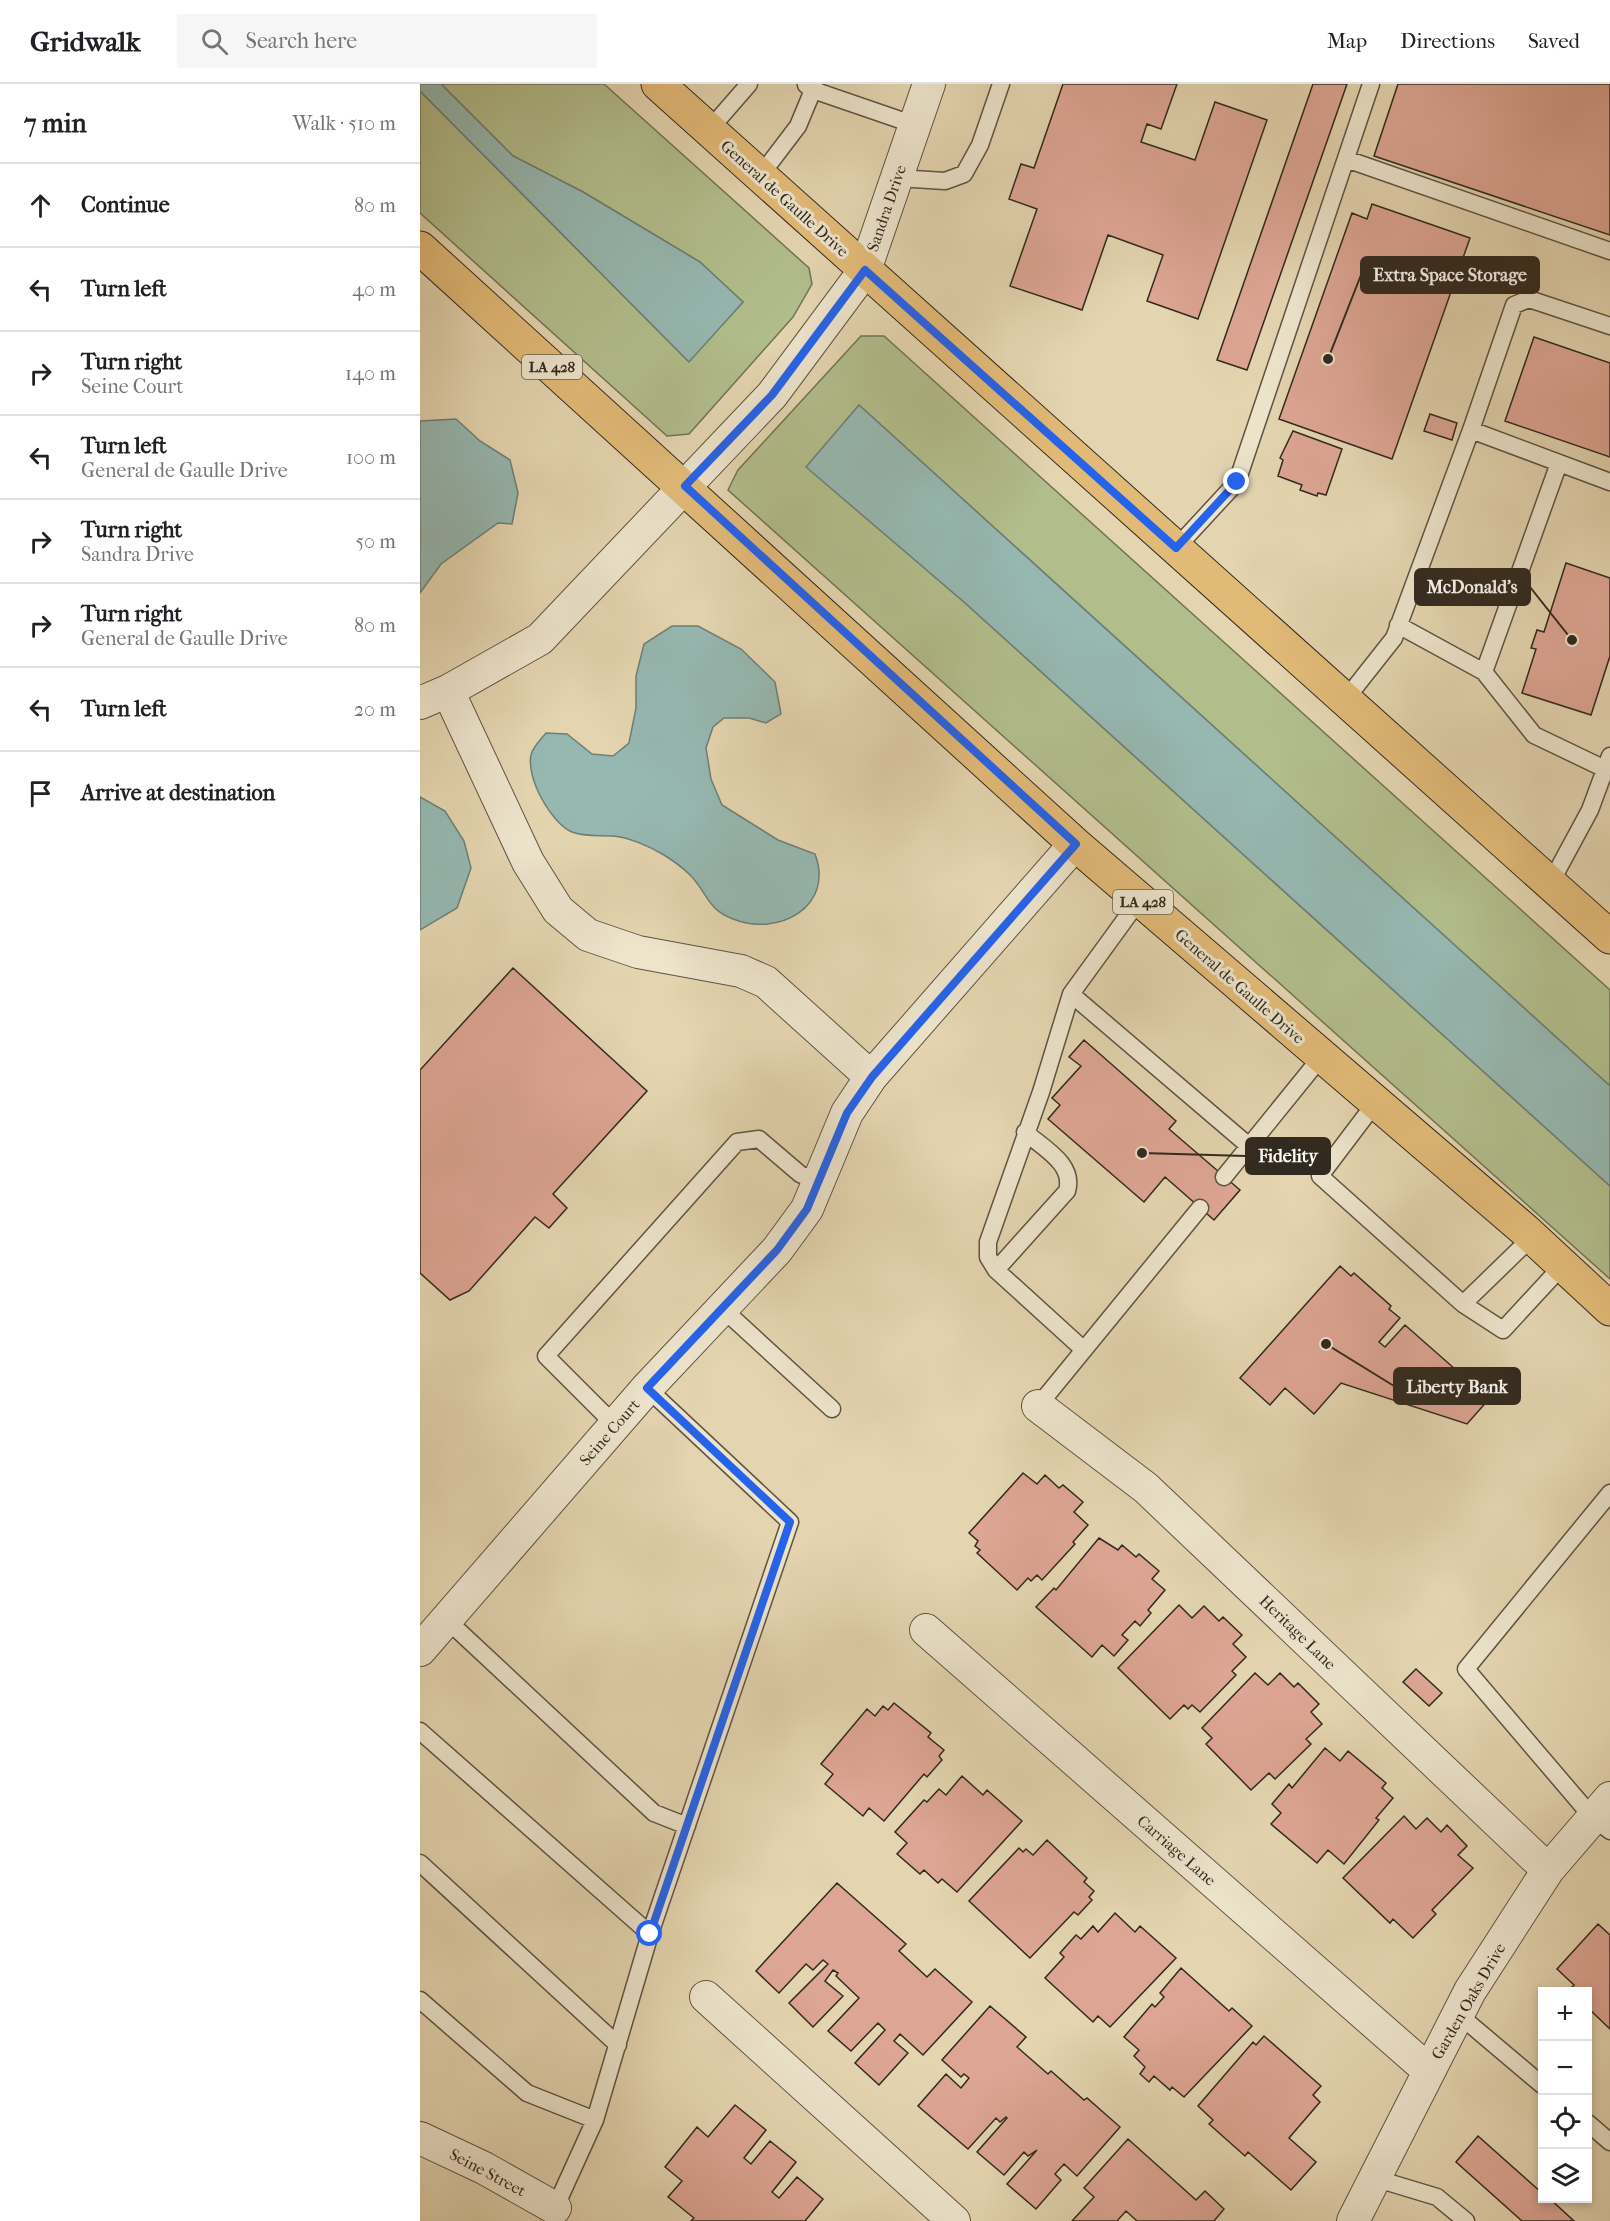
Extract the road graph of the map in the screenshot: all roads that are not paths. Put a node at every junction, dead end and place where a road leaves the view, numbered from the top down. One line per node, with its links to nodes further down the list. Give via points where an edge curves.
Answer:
1 (658, 84): 8 (main road, General de Gaulle Drive)
2 (748, 84): 8 (lane)
3 (929, 84): 7 (street, Sandra Drive)
4 (1001, 84): 11 (lane, via 980,145 964,174 945,181)
5 (1371, 84): 9 (lane)
6 (810, 86): 7 (lane); 10 (lane, via 798,126)
7 (915, 125): 11 (street, Sandra Drive)
8 (709, 130): 10 (main road, General de Gaulle Drive)
9 (1346, 159): 13 (lane); 20 (lane, via 1237,482)
10 (760, 176): 14 (main road, General de Gaulle Drive)
11 (897, 178): 14 (street, Sandra Drive)
12 (420, 248): 19 (main road, General de Gaulle Drive / LA 428)
13 (1610, 251)
14 (865, 270): 19 (street, Sandra Drive, via 772,395); 20 (main road, General de Gaulle Drive)
15 (1610, 326): 16 (lane, via 1529,299 1514,305)
16 (1471, 430): 17 (lane); 21 (lane)
17 (1559, 463): 18 (lane); 22 (lane)
18 (1610, 482)
19 (685, 486): 23 (street, Sandra Drive, via 540,639); 27 (main road, General de Gaulle Drive / LA 428)
20 (1176, 548): 24 (main road, General de Gaulle Drive)
21 (1398, 625): 22 (lane); 24 (lane, via 1394,638)
22 (1484, 672): 26 (lane, via 1534,735)
23 (448, 691): 25 (street, Sandra Drive); 33 (street, via 528,862 558,910 588,935 638,952 741,971 766,982)
24 (1345, 700): 28 (main road, General de Gaulle Drive)
25 (420, 703)
26 (1607, 763): 28 (lane, via 1590,810)
27 (1076, 844): 29 (main road, General de Gaulle Drive / LA 428); 33 (street, Seine Court)
28 (1550, 884): 30 (main road, General de Gaulle Drive)
29 (1140, 899): 31 (lane); 32 (main road, General de Gaulle Drive / LA 428)
30 (1610, 937)
31 (1071, 994): 35 (lane); 36 (lane)
32 (1322, 1056): 34 (main road, General de Gaulle Drive / LA 428); 36 (lane)
33 (872, 1077): 38 (street, Seine Court, via 847,1113)
34 (1376, 1102): 40 (main road, General de Gaulle Drive / LA 428); 43 (lane, via 1320,1176)
35 (1025, 1132): 42 (lane, via 988,1242 988,1257); 42 (lane, via 1062,1164 1070,1181 1067,1191)
36 (1249, 1146): 37 (lane)
37 (1224, 1177)
38 (818, 1182): 44 (street, Seine Court, via 807,1209 777,1250); 50 (lane, via 800,1174 759,1139 737,1142 546,1356)
39 (1200, 1208): 46 (lane)
40 (1532, 1237): 41 (main road, General de Gaulle Drive / LA 428); 43 (lane)
41 (1563, 1265): 43 (lane, via 1503,1330); 45 (main road, General de Gaulle Drive / LA 428)
42 (996, 1270): 46 (lane)
43 (1463, 1304)
44 (723, 1309): 47 (street, Seine Court); 49 (lane)
45 (1610, 1309)
46 (1084, 1350): 48 (lane)
47 (647, 1388): 50 (street, Seine Court); 57 (lane, via 790,1522)
48 (1038, 1406): 59 (street, Heritage Lane, via 1146,1488)
49 (832, 1409)
50 (615, 1425): 52 (street, Seine Court)
51 (1610, 1493): 56 (lane, via 1466,1669)
52 (447, 1620): 54 (street, Seine Court); 57 (lane, via 654,1813)
53 (926, 1630): 65 (street, Carriage Lane)
54 (420, 1650)
55 (420, 1731): 60 (lane)
56 (1604, 1816): 59 (street, Garden Oaks Drive)
57 (687, 1826): 60 (lane)
58 (420, 1863): 64 (lane)
59 (1548, 1870): 63 (street, Garden Oaks Drive)
60 (650, 1934): 64 (lane)
61 (706, 1997): 73 (street)
62 (420, 2000): 67 (lane, via 527,2093)
63 (1458, 2014): 65 (street, Garden Oaks Drive); 66 (lane)
64 (618, 2045): 67 (lane)
65 (1428, 2070): 71 (street, Garden Oaks Drive)
66 (1538, 2082)
67 (595, 2120): 72 (lane)
68 (1592, 2127): 70 (lane)
69 (420, 2138): 72 (street, Seine Street)
70 (1610, 2142)
71 (1374, 2178): 74 (street, Garden Oaks Drive); 75 (lane, via 1437,2197)
72 (555, 2208)
73 (954, 2221)
74 (1353, 2221)
75 (1466, 2221)

